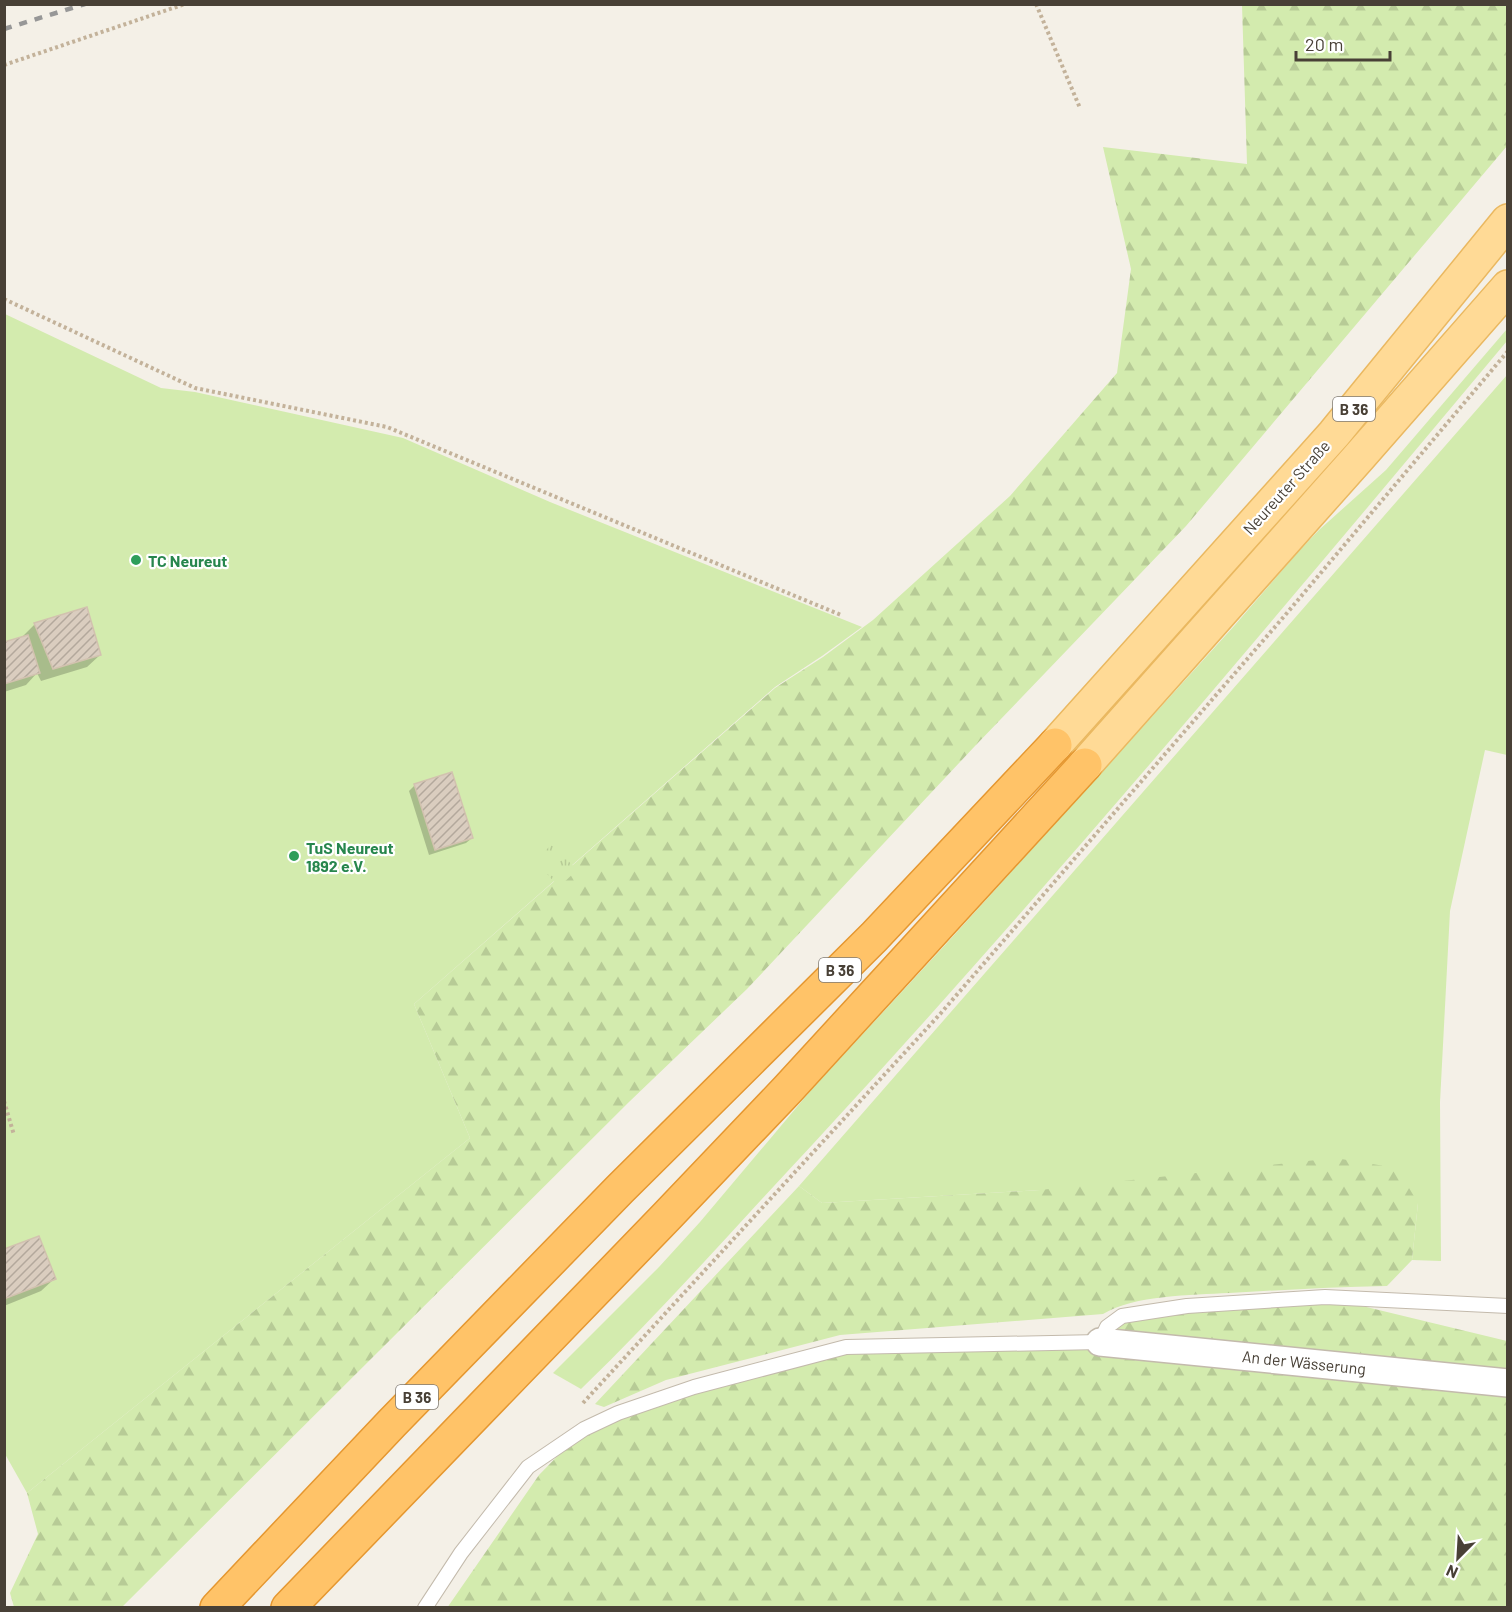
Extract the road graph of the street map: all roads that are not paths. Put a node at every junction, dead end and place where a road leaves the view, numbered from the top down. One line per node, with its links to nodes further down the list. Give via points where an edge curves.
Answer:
1 (1508, 221): 3 (main road, Neureuter Straße / B 36, via 1334,434)
2 (1508, 287): 4 (main road, B 36)
3 (1055, 745): 8 (highway, B 36, via 874,937 620,1189)
4 (1085, 765): 9 (highway, B 36, via 788,1089)
5 (1508, 1306): 6 (lane, via 1325,1297 1187,1306 1122,1316 1107,1327)
6 (1100, 1342): 7 (street, An der Wässerung); 10 (lane, via 846,1347 694,1387 618,1413 584,1429 528,1467)
7 (1508, 1383)
8 (217, 1608)
9 (288, 1608)
10 (425, 1608)

